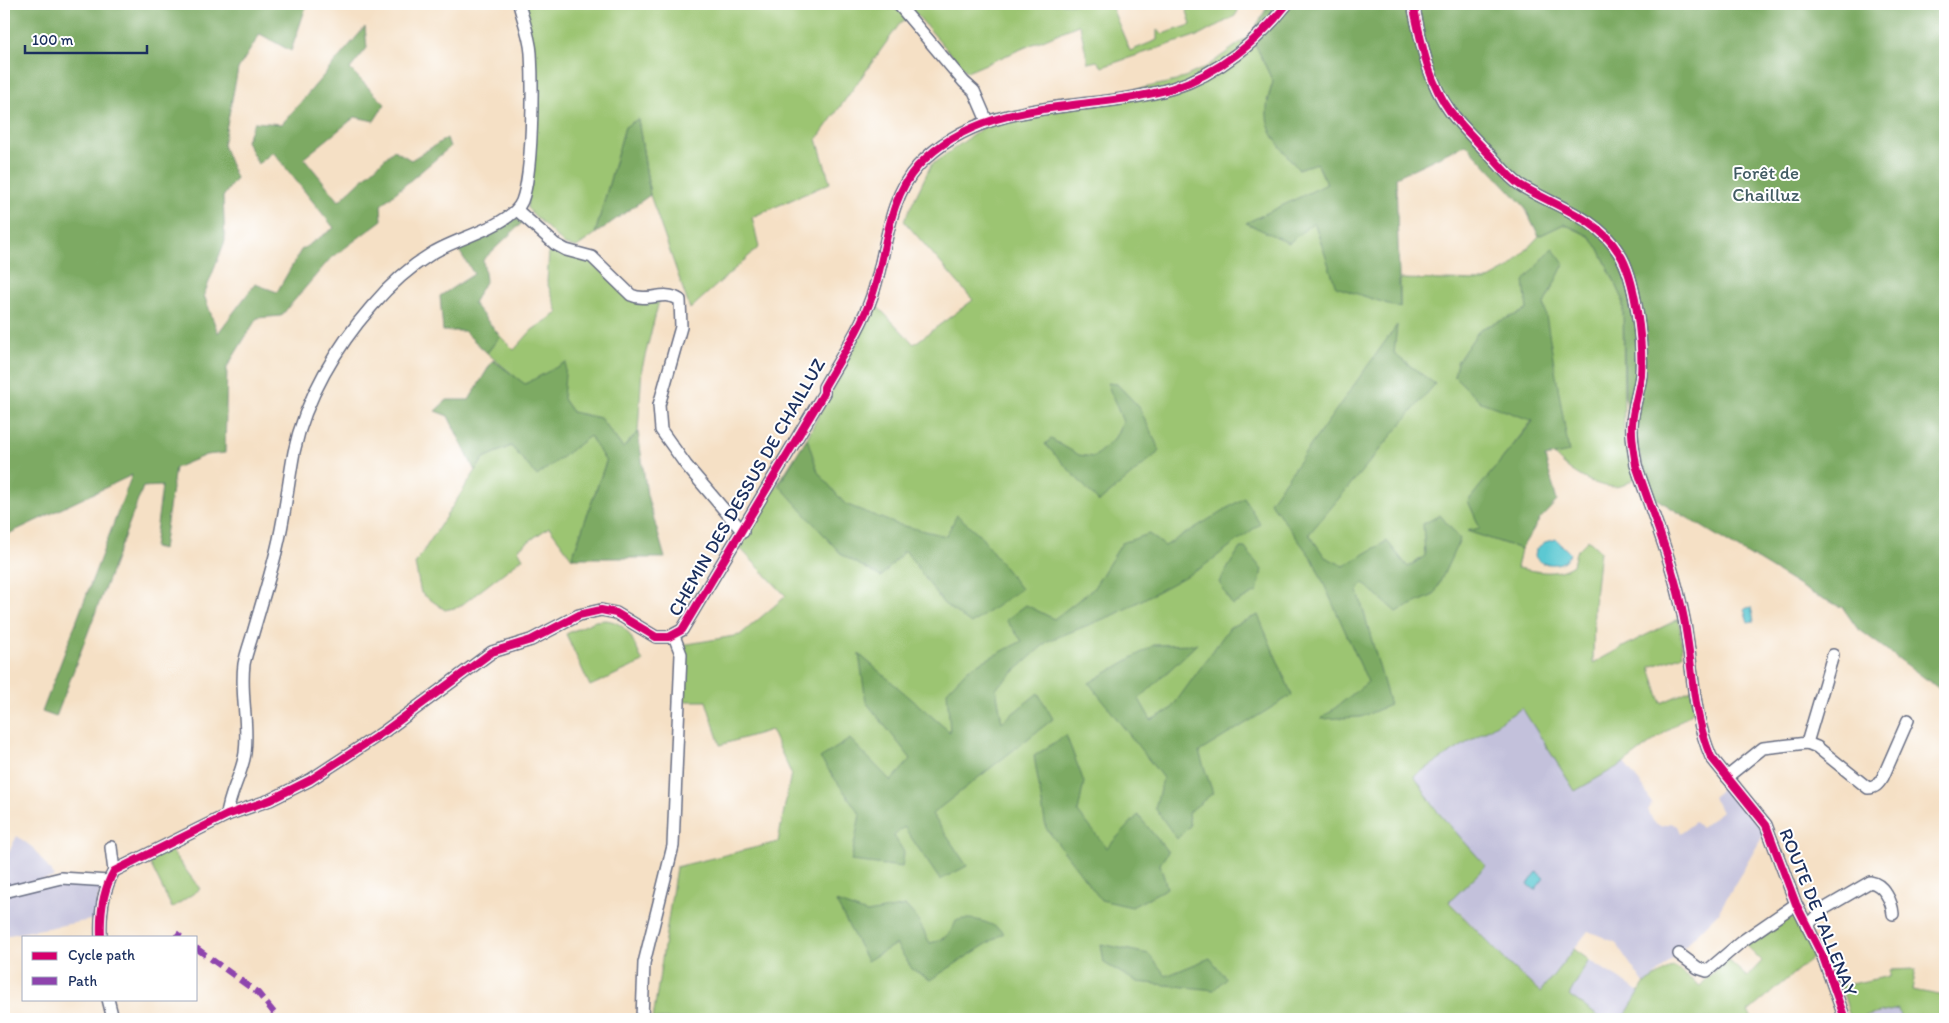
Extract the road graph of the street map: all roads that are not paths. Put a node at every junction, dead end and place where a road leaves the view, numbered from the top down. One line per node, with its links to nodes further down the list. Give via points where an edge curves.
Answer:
1 (519, 4): 6 (street, via 531,52 527,180)
2 (898, 4): 5 (street, via 974,91)
3 (1287, 4): 5 (street, CHEMIN DES DESSUS DE CHAILLUZ, via 1267,28 1235,55 1188,82 1146,94)
4 (1413, 4): 12 (street, ROUTE DE TALLENAY, via 1435,86 1450,111 1519,184 1590,223 1620,253 1639,332 1641,373 1632,423 1632,443 1684,618 1699,720 1711,757)
5 (987, 120): 7 (street, CHEMIN DES DESSUS DE CHAILLUZ, via 947,140 912,174 893,211 874,288 861,322 824,386 824,393)
6 (517, 210): 7 (street, via 555,244 592,257 639,299 668,295 680,300 681,328 659,405 661,430); 13 (street, via 509,219 445,246 408,271 372,305 335,355 312,401 294,452 277,548 244,664 245,752)
7 (743, 532): 8 (street, CHEMIN DES DESSUS DE CHAILLUZ, via 682,630)
8 (674, 636): 13 (street, CHEMIN DES DESSUS DE CHAILLUZ, via 656,637 610,611 579,615 531,640 492,652 385,731 310,780 270,800); 25 (street, via 680,654 672,846 644,963)
9 (1833, 656): 11 (street)
10 (1908, 720): 11 (street, via 1883,777 1872,788)
11 (1807, 742): 12 (street, via 1763,748)
12 (1726, 778): 17 (street, ROUTE DE TALLENAY, via 1766,825)
13 (227, 815): 15 (street, CHEMIN DES DESSUS DE CHAILLUZ)
14 (112, 847): 15 (street)
15 (112, 876): 16 (street, via 61,878); 20 (street, via 100,921)
16 (4, 892)
17 (1796, 904): 19 (street, ROUTE DE TALLENAY); 21 (street, via 1707,970 1698,968)
18 (1893, 914): 19 (street, via 1880,886 1870,882 1822,910)
19 (1807, 926): 23 (street, ROUTE DE TALLENAY, via 1823,957)
20 (101, 936)
21 (1679, 954)
22 (108, 1000): 24 (street)
23 (1844, 1016): 26 (street, ROUTE DE TALLENAY)
24 (113, 1019)
25 (642, 1019)
26 (1832, 1019)

